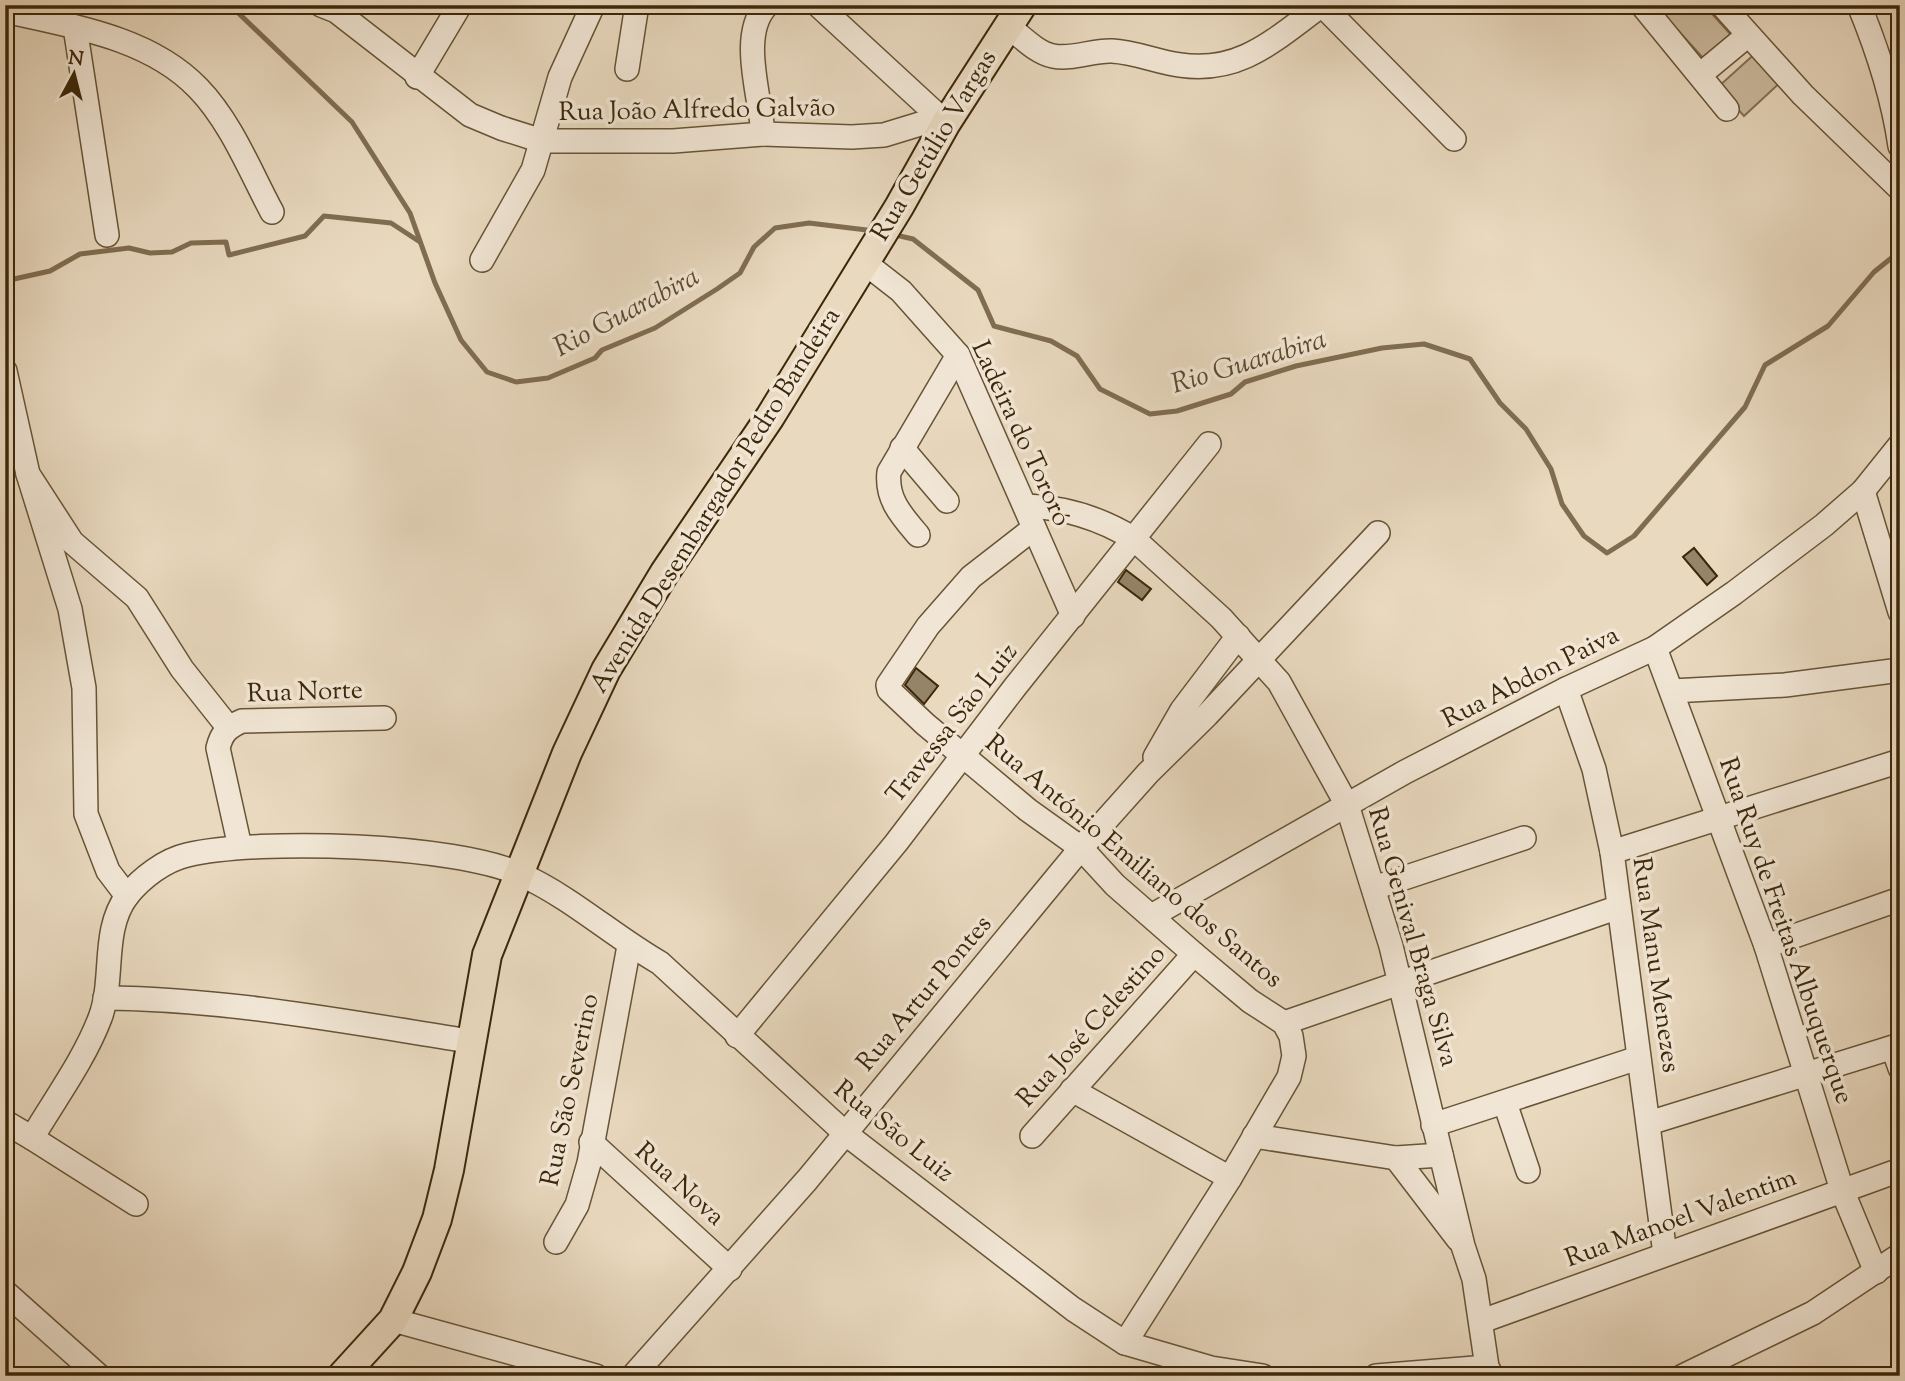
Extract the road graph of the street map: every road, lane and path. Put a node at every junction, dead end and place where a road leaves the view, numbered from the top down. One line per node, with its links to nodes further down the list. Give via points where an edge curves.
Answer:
1 (460, 5): 17 (street)
2 (593, 5): 22 (street, via 560,77)
3 (631, 5): 15 (street, via 636,11)
4 (767, 5): 20 (street, via 755,27 753,66)
5 (818, 5): 19 (street)
6 (1322, 5): 12 (street, via 1260,49 1218,67 1177,65 1109,51 1054,56 1036,48); 21 (street)
7 (1722, 5): 14 (street)
8 (1858, 5): 23 (street, via 1882,65)
9 (1645, 6): 16 (street)
10 (333, 7): 17 (street, Rua João Alfredo Galvão)
11 (5, 11): 13 (street)
12 (1016, 16): 19 (main road, Rua Getúlio Vargas)
13 (75, 27): 25 (street, via 147,52 197,87 226,127); 26 (street)
14 (1748, 35): 16 (street); 24 (street)
15 (627, 69)
16 (1701, 74): 18 (street)
17 (417, 77): 22 (street, Rua João Alfredo Galvão, via 470,115)
18 (1727, 109)
19 (946, 123): 20 (street, Rua João Alfredo Galvão, via 852,137); 27 (main road, Rua Getúlio Vargas)
20 (763, 134): 22 (street, Rua João Alfredo Galvão, via 629,142)
21 (1454, 139)
22 (542, 141): 28 (street, via 533,170)
23 (1900, 146)
24 (1900, 189)
25 (272, 212)
26 (107, 235)
27 (868, 257): 29 (street, Ladeira do Tororó); 61 (main road, Avenida Desembargador Pedro Bandeira, via 606,670 567,752)
28 (482, 260)
29 (958, 355): 33 (street); 37 (street, Ladeira do Tororó)
30 (5, 371): 34 (street)
31 (1209, 444): 41 (street, Travessa São Luiz)
32 (1900, 445): 35 (street, Rua Abdon Paiva)
33 (902, 448): 36 (street); 40 (street, via 889,472 888,489 892,503)
34 (28, 474): 51 (street, via 72,542 137,598); 63 (street, via 70,610 84,688 86,814 108,871)
35 (1863, 491): 42 (street); 45 (street, Rua Abdon Paiva, via 1786,555)
36 (947, 501)
37 (1025, 506): 38 (street, Ladeira do Tororó); 41 (street, Rua Genival Braga Silva, via 1070,511)
38 (1034, 528): 43 (street, Ladeira do Tororó); 52 (street, Rua António Emiliano dos Santos, via 971,577 928,626 888,685 916,716)
39 (1378, 533): 46 (street, Rua Artur Pontes)
40 (918, 534)
41 (1134, 539): 43 (street, Travessa São Luiz); 44 (street, Rua Genival Braga Silva)
42 (1900, 612)
43 (1073, 616): 52 (street, Travessa São Luiz)
44 (1238, 636): 46 (street, Rua Genival Braga Silva); 54 (street, Rua Artur Pontes, via 1182,710)
45 (1655, 648): 48 (street, Rua Abdon Paiva); 49 (street, Rua Ruy de Freitas Albuquerque)
46 (1259, 658): 54 (street, Rua Artur Pontes); 55 (street, Rua Genival Braga Silva, via 1279,682)
47 (1900, 670): 49 (street, via 1785,685)
48 (1566, 689): 55 (street, Rua Abdon Paiva); 60 (street, Rua Manu Menezes, via 1594,769)
49 (1672, 691): 56 (street, Rua Ruy de Freitas Albuquerque)
50 (384, 718): 51 (street, Rua Norte, via 242,721)
51 (228, 727): 58 (street, Rua Norte, via 218,748)
52 (964, 756): 59 (street, Rua António Emiliano dos Santos); 73 (street, Travessa São Luiz)
53 (1900, 761): 56 (street)
54 (1148, 773): 59 (street, Rua Artur Pontes)
55 (1347, 805): 62 (street, Rua Genival Braga Silva); 66 (street, Rua Abdon Paiva)
56 (1718, 818): 60 (street); 68 (street, Rua Ruy de Freitas Albuquerque)
57 (1524, 838): 62 (street)
58 (240, 847): 61 (street, Rua São Luiz, via 400,852 457,858); 63 (street, Rua São Luiz, via 185,856 154,870)
59 (1081, 848): 66 (street, Rua António Emiliano dos Santos, via 1115,885); 83 (street, Rua Artur Pontes)
60 (1612, 852): 65 (street, Rua Manu Menezes)
61 (520, 874): 67 (street, Rua São Luiz, via 574,904); 74 (main road, Avenida Desembargador Pedro Bandeira, via 487,956)
62 (1374, 888): 70 (street, Rua Genival Braga Silva)
63 (127, 896): 71 (street, via 114,921)
64 (1900, 899): 68 (street)
65 (1619, 907): 70 (street); 76 (street, Rua Manu Menezes)
66 (1153, 915): 69 (street, Rua António Emiliano dos Santos)
67 (629, 946): 73 (street, Rua São Luiz, via 660,963); 87 (street, Rua São Severino)
68 (1766, 946): 77 (street, Rua Ruy de Freitas Albuquerque)
69 (1194, 954): 72 (street, Rua António Emiliano dos Santos); 78 (street, Rua José Celestino)
70 (1401, 984): 72 (street); 82 (street, Rua Genival Braga Silva)
71 (105, 998): 74 (street, via 225,1004); 86 (street, via 88,1044)
72 (1284, 1023): 85 (street, via 1293,1045 1292,1070)
73 (737, 1036): 83 (street, Rua São Luiz)
74 (469, 1041): 102 (main road, Avenida Desembargador Pedro Bandeira, via 437,1219)
75 (1897, 1054): 77 (street)
76 (1638, 1058): 79 (street); 81 (street, Rua Manu Menezes)
77 (1807, 1074): 81 (street); 93 (street, Rua Ruy de Freitas Albuquerque)
78 (1072, 1090): 84 (street, Rua José Celestino); 92 (street)
79 (1505, 1103): 82 (street); 91 (street)
80 (5, 1122): 86 (street)
81 (1648, 1123): 97 (street, Rua Manu Menezes)
82 (1433, 1125): 88 (street, Rua Genival Braga Silva)
83 (846, 1134): 99 (street, Rua Artur Pontes); 104 (street, Rua São Luiz)
84 (1032, 1136)
85 (1254, 1136): 89 (street); 92 (street)
86 (32, 1138): 94 (street)
87 (591, 1142): 95 (street, Rua São Severino, via 577,1205); 99 (street, Rua Nova)
88 (1441, 1155): 89 (street); 96 (street, Rua Genival Braga Silva)
89 (1396, 1158): 96 (street, Rua Genival Braga Silva)
90 (1900, 1170): 93 (street, Rua Manoel Valentim)
91 (1528, 1171)
92 (1230, 1178): 104 (street)
93 (1842, 1190): 97 (street, Rua Manoel Valentim); 100 (street, Rua Ruy de Freitas Albuquerque)
94 (136, 1204)
95 (556, 1242)
96 (1463, 1246): 103 (street, Rua Genival Braga Silva)
97 (1665, 1254): 103 (street, Rua Manoel Valentim)
98 (1900, 1255): 100 (street)
99 (730, 1269): 109 (street, Rua Artur Pontes)
100 (1875, 1272): 112 (street, via 1813,1313)
101 (5, 1292): 106 (street)
102 (393, 1320): 107 (main road, Avenida Desembargador Pedro Bandeira); 108 (street)
103 (1482, 1321): 105 (street, Rua Genival Braga Silva)
104 (1125, 1343): 110 (street, Rua São Luiz, via 1212,1368)
105 (1489, 1371): 111 (street)
106 (99, 1376)
107 (342, 1376)
108 (596, 1376)
109 (633, 1376)
110 (1263, 1376)
111 (1376, 1376)
112 (1683, 1376)

